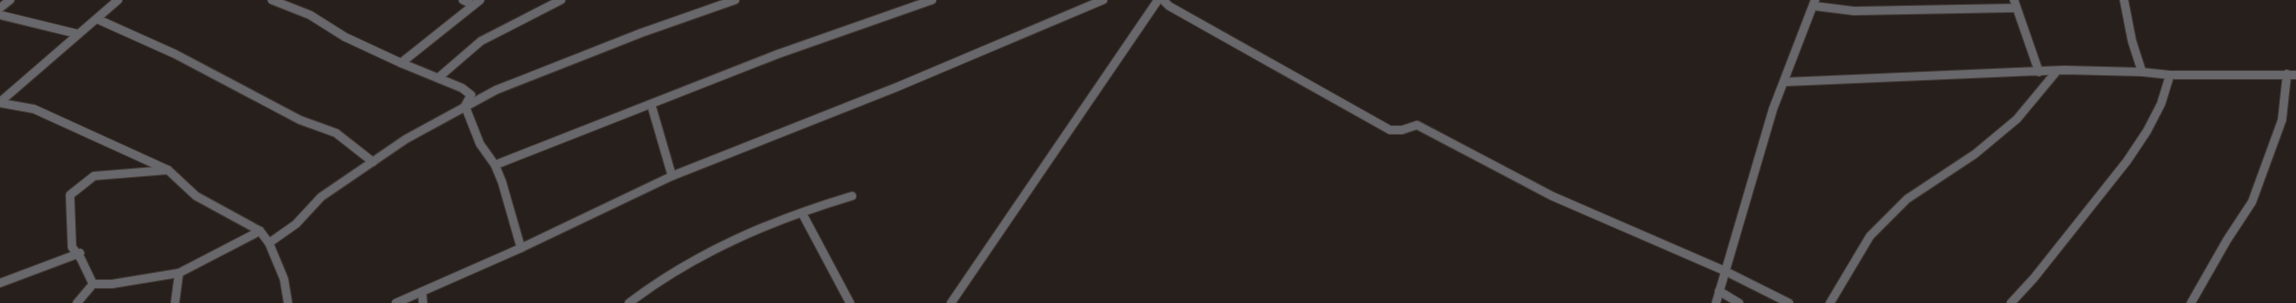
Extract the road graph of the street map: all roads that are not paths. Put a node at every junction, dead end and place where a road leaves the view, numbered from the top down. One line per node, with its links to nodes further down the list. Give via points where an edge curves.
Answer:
1 (10, 0): 16 (street)
2 (118, 0): 19 (street)
3 (272, 0): 21 (street, via 310,15 346,37)
4 (463, 0): 15 (street)
5 (480, 0): 15 (street)
6 (561, 0): 28 (street, via 482,41)
7 (735, 0): 32 (street, via 547,69)
8 (932, 0): 31 (street, via 778,54)
9 (1103, 0): 36 (street, via 897,87)
10 (1158, 0): 56 (street)
11 (1163, 0): 43 (street, via 1168,6 1390,130 1402,130 1417,125 1552,196)
12 (2014, 0): 17 (street)
13 (2124, 0): 24 (street, via 2132,41)
14 (1814, 3): 17 (street, via 1854,11); 29 (street)
15 (473, 5): 21 (street)
16 (0, 8)
17 (2015, 8): 22 (street)
18 (0, 15): 20 (street)
19 (97, 19): 20 (street); 33 (street, via 175,54 300,120 336,133)
20 (78, 34): 30 (street)
21 (401, 63): 28 (street)
22 (2039, 72): 23 (street); 29 (street)
23 (2056, 72): 24 (street); 60 (street, via 2017,119 1975,154 1907,199 1870,236)
24 (2142, 72): 26 (street)
25 (2287, 74): 26 (street); 27 (street); 62 (street, via 2282,120 2252,202)
26 (2170, 75): 61 (street, via 2161,104 2127,161)
27 (2296, 75)
28 (438, 78): 32 (street, via 462,88 470,95)
29 (1784, 82): 43 (street, via 1773,109)
30 (0, 103): 35 (street, via 34,108)
31 (651, 104): 34 (street); 36 (street)
32 (465, 106): 33 (street, via 406,139); 34 (street, via 480,144)
33 (373, 162): 40 (street, via 321,197 296,224)
34 (495, 165): 41 (street)
35 (168, 170): 39 (street, via 196,196); 42 (street, via 94,176 73,192 70,195 72,247)
36 (672, 176): 41 (street)
37 (852, 196): 38 (street)
38 (802, 213): 54 (street, via 711,250 675,270); 55 (street)
39 (260, 231): 40 (street); 44 (street)
40 (269, 243): 51 (street, via 284,279)
41 (521, 248): 48 (street)
42 (80, 253): 45 (street); 46 (street)
43 (1725, 271): 47 (street); 59 (street)
44 (179, 273): 46 (street, via 112,284); 50 (street)
45 (0, 283)
46 (93, 284): 49 (street)
47 (1719, 291): 57 (street); 58 (street)
48 (422, 292): 52 (street); 53 (street)
49 (77, 303)
50 (175, 303)
51 (288, 303)
52 (396, 303)
53 (423, 303)
54 (629, 303)
55 (850, 303)
56 (951, 303)
57 (1716, 303)
58 (1739, 303)
59 (1790, 303)
60 (1830, 303)
61 (2011, 303)
62 (2191, 303)

